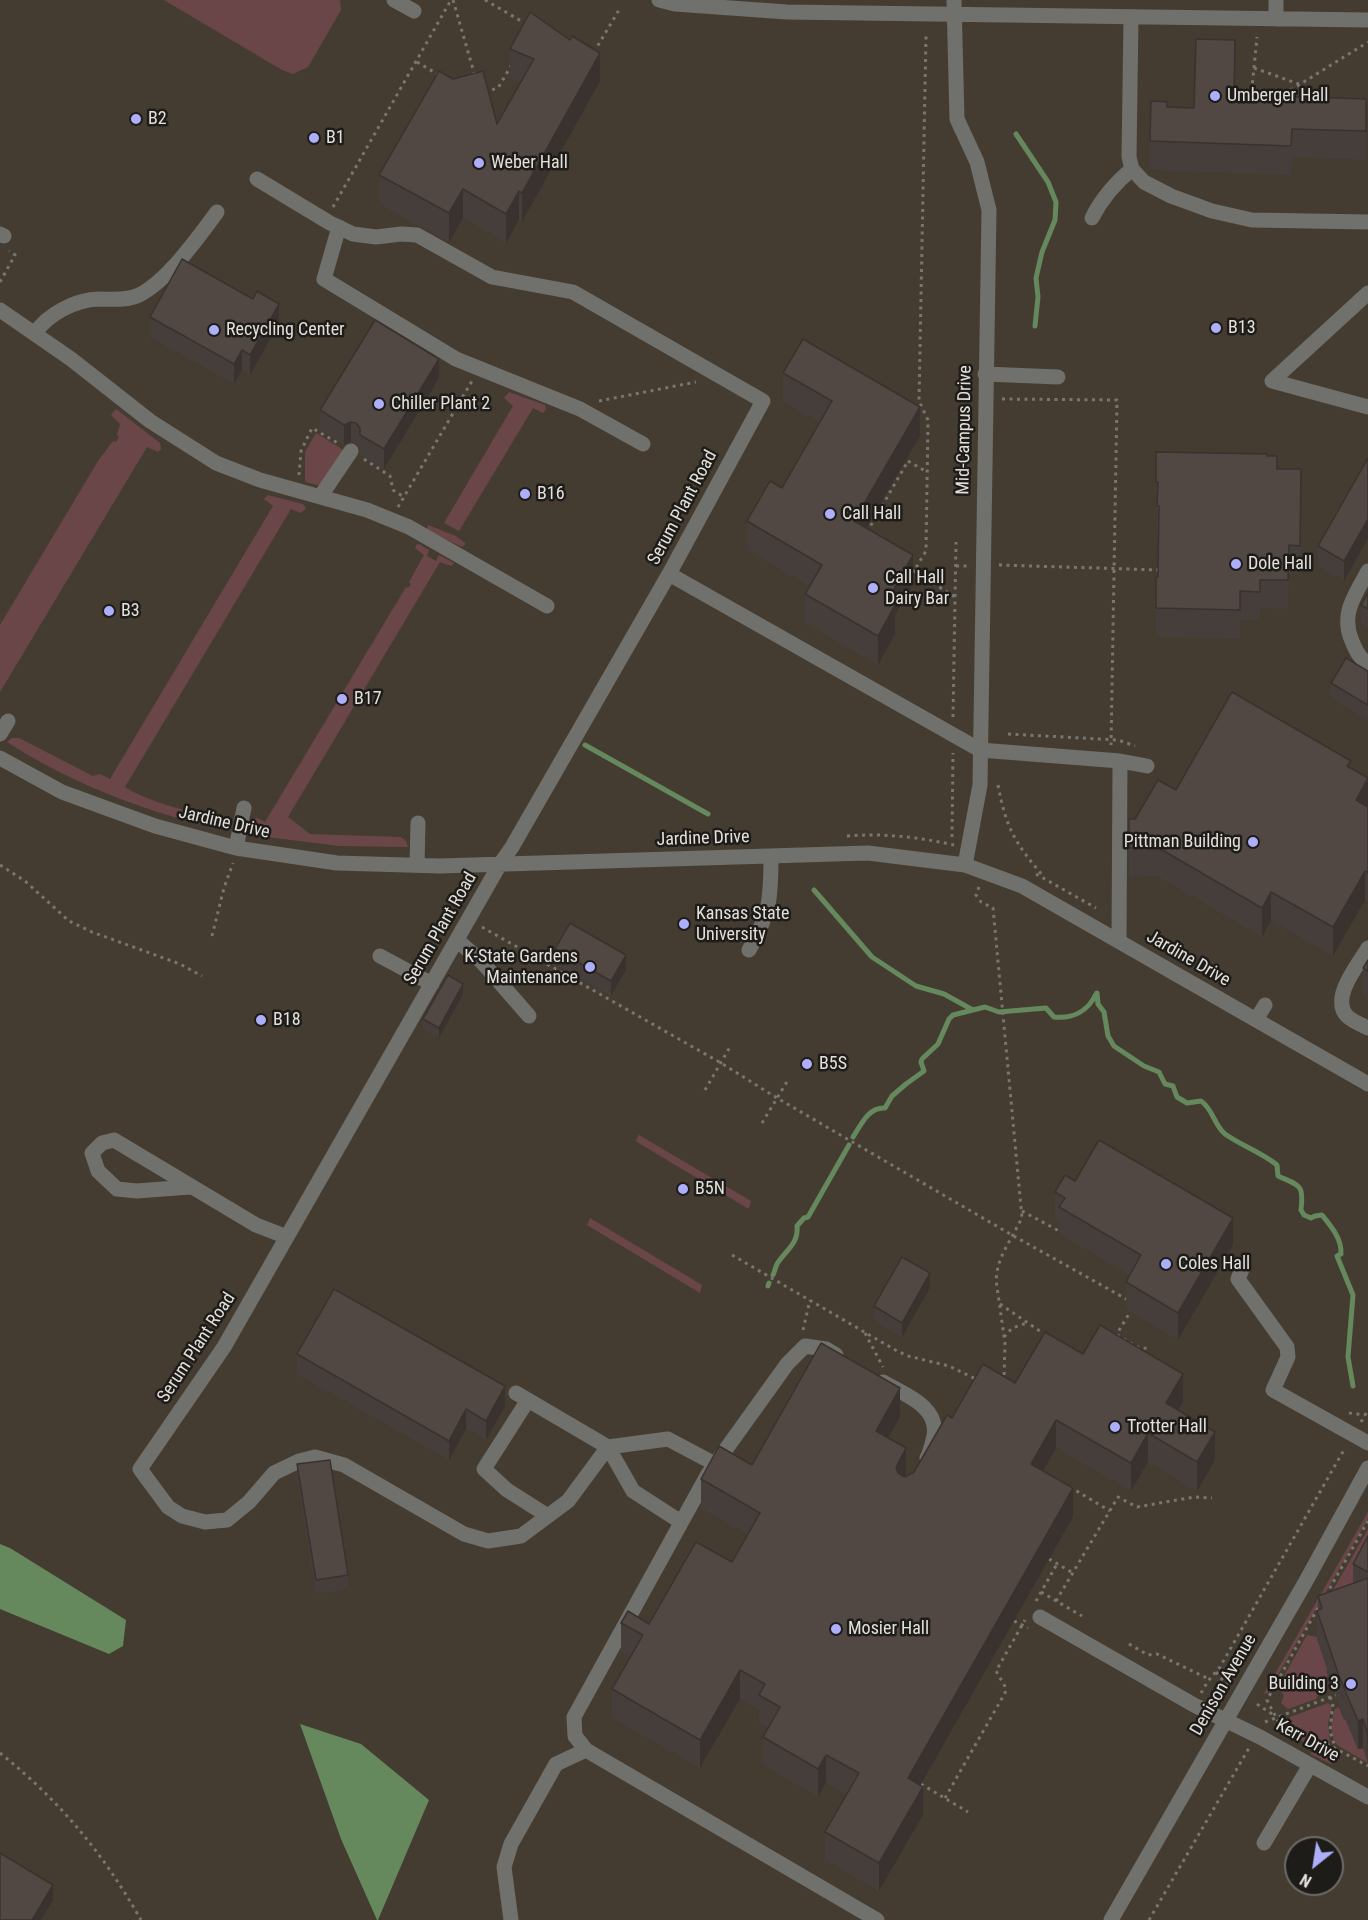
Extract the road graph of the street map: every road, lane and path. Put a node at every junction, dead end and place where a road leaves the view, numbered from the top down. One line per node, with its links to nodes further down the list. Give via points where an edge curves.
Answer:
1 (394, 0): 8 (street)
2 (452, 0): 18 (path); 21 (path)
3 (485, 0): 12 (path)
4 (659, 0): 6 (street, via 787,12)
5 (1276, 0): 10 (street)
6 (954, 7): 9 (street); 39 (street, Mid-Campus Drive, via 957,119 977,162 989,210)
7 (620, 10): 17 (path)
8 (414, 11)
9 (1131, 17): 10 (street); 26 (street)
10 (1276, 19): 11 (street)
11 (1368, 20)
12 (533, 29)
13 (926, 36): 47 (path, via 919,401 928,420)
14 (1257, 37): 19 (path)
15 (1368, 42): 22 (path)
16 (516, 58): 23 (path, via 498,88)
17 (589, 61)
18 (417, 62): 20 (path); 28 (path)
19 (1254, 68): 22 (path); 25 (path)
20 (443, 77)
21 (477, 83)
22 (1299, 84): 24 (path)
23 (480, 93)
24 (1269, 104)
25 (1250, 108)
26 (1132, 169): 30 (street, via 1115,183); 31 (street, via 1144,182 1212,211 1252,219)
27 (257, 179): 32 (street)
28 (332, 209)
29 (217, 212): 37 (street, via 156,285 136,297 96,299 75,305 54,314)
30 (1092, 218)
31 (1368, 222)
32 (339, 227): 38 (street, via 324,279); 59 (street, Serum Plant Road, via 353,234 376,237 417,235 492,277 573,292 763,401)
33 (2, 235): 34 (path, via 2,248 15,255)
34 (0, 282)
35 (1368, 293): 44 (street, via 1272,381)
36 (0, 310): 37 (street)
37 (35, 333): 48 (street, via 150,421 216,463)
38 (479, 369): 45 (street, via 580,409); 49 (path)
39 (985, 374): 40 (street); 54 (street, Mid-Campus Drive)
40 (1058, 377)
41 (703, 380): 43 (path)
42 (1002, 399): 55 (path, via 1117,400)
43 (597, 402)
44 (1368, 407)
45 (643, 444)
46 (351, 451): 48 (street)
47 (927, 472): 50 (path, via 907,461); 57 (path, via 926,551)
48 (320, 497): 61 (street, via 409,527)
49 (395, 512)
50 (862, 541)
51 (956, 542): 53 (path)
52 (904, 565): 57 (path)
53 (956, 566): 54 (path); 60 (path)
54 (982, 566): 55 (path); 69 (street, Mid-Campus Drive)
55 (1115, 570): 56 (path); 67 (path)
56 (1172, 570)
57 (914, 571): 60 (path)
58 (1368, 571): 62 (street, via 1350,605 1346,629 1359,657)
59 (669, 574): 66 (street); 79 (street, Serum Plant Road)
60 (955, 597): 66 (path)
61 (547, 606)
62 (1368, 664)
63 (8, 721): 64 (street)
64 (0, 734)
65 (998, 734): 67 (path)
66 (953, 735): 69 (street); 76 (path)
67 (1112, 740): 68 (path); 71 (path)
68 (1136, 747)
69 (980, 750): 71 (street); 83 (street, Mid-Campus Drive, via 980,785)
70 (0, 758): 77 (street, Jardine Drive, via 62,792 102,808)
71 (1114, 760): 72 (street); 89 (street)
72 (1147, 766)
73 (998, 785): 84 (path, via 1010,830)
74 (244, 808): 77 (street)
75 (418, 823): 81 (street)
76 (952, 845)
77 (236, 848): 81 (street, Jardine Drive, via 337,863); 87 (path)
78 (771, 856): 79 (street, Jardine Drive); 83 (street, Jardine Drive, via 868,853); 91 (street, via 771,898 762,929)
79 (500, 864): 82 (street, Jardine Drive); 86 (street, Serum Plant Road)
80 (0, 865): 93 (path, via 25,881 69,921)
81 (417, 865): 82 (street, Jardine Drive)
82 (482, 865): 85 (path, via 459,889)
83 (965, 865): 89 (street, Jardine Drive, via 1022,886)
84 (1044, 877)
85 (464, 898)
86 (469, 919): 88 (street, Serum Plant Road); 101 (path)
87 (212, 936)
88 (457, 940): 94 (street, Serum Plant Road); 97 (street, via 482,962)
89 (1119, 941): 98 (street, Jardine Drive)
90 (1368, 948): 99 (street, via 1342,993 1342,1008 1348,1017)
91 (749, 950)
92 (380, 956): 94 (street)
93 (202, 976)
94 (432, 984): 111 (street, Serum Plant Road)
95 (999, 986): 108 (path)
96 (1265, 1005): 98 (street)
97 (529, 1016)
98 (1256, 1020): 103 (street, Jardine Drive)
99 (1368, 1028)
100 (730, 1047): 101 (path)
101 (721, 1063): 104 (path); 105 (path)
102 (788, 1080): 105 (path)
103 (1368, 1084)
104 (705, 1090)
105 (777, 1098): 106 (path); 110 (path)
106 (762, 1124)
107 (190, 1187): 107 (street, via 114,1140 102,1143 92,1153 98,1171 117,1189); 111 (street, via 256,1225)
108 (1022, 1210): 109 (path); 110 (path)
109 (1061, 1232)
110 (1012, 1235): 115 (path, via 998,1266); 118 (path, via 1135,1303)
111 (287, 1237): 139 (street, Serum Plant Road, via 224,1347 140,1469 168,1507 182,1516 205,1522 227,1520 274,1473 315,1457 344,1465 464,1534 488,1541 521,1536)
112 (732, 1255): 114 (path)
113 (1243, 1267): 130 (street, via 1238,1279 1287,1347 1288,1357 1273,1390)
114 (810, 1300): 117 (path); 123 (path)
115 (999, 1303): 116 (path); 120 (path)
116 (1026, 1323): 119 (path); 120 (path, via 1012,1328)
117 (864, 1331): 126 (path, via 908,1356 949,1366); 128 (path)
118 (1117, 1335): 121 (path); 122 (path, via 1137,1347)
119 (1047, 1336)
120 (1004, 1337): 127 (path)
121 (1112, 1344)
122 (1151, 1349)
123 (801, 1350): 124 (street, via 805,1346 826,1349); 133 (street)
124 (846, 1360)
125 (866, 1372): 128 (street)
126 (984, 1383)
127 (1004, 1385)
128 (896, 1389): 135 (street, via 926,1407 936,1424 931,1452)
129 (1368, 1410): 130 (path)
130 (1353, 1435): 131 (street); 153 (path)
131 (1368, 1443)
132 (608, 1447): 133 (street, via 668,1439); 139 (street, via 567,1501); 139 (street, via 522,1396 484,1469 507,1490); 141 (street, via 633,1491)
133 (715, 1464): 141 (street)
134 (1368, 1468): 161 (street, Denison Avenue)
135 (921, 1470)
136 (1062, 1482): 138 (path)
137 (1212, 1498): 138 (path, via 1194,1497 1137,1507 1118,1497)
138 (1110, 1511): 144 (path)
139 (548, 1516)
140 (1368, 1521): 160 (path, via 1269,1695 1267,1700)
141 (681, 1522): 167 (street, via 574,1717 575,1736)
142 (1049, 1559): 143 (path)
143 (1057, 1564): 144 (path); 145 (path)
144 (1073, 1573): 146 (path)
145 (1041, 1592): 146 (path); 147 (path)
146 (1056, 1601): 148 (path)
147 (1033, 1614): 150 (path); 159 (street, Kerr Drive)
148 (1083, 1616)
149 (1014, 1620): 150 (path)
150 (1022, 1625): 151 (path); 173 (path, via 996,1671 1005,1693)
151 (1032, 1630)
152 (1129, 1644): 154 (path)
153 (1216, 1672): 154 (path); 155 (path)
154 (1209, 1680): 159 (path)
155 (1230, 1688)
156 (1336, 1695): 157 (path)
157 (1330, 1697): 160 (path); 166 (path, via 1330,1731)
158 (1257, 1704): 160 (path)
159 (1194, 1705): 161 (street, Kerr Drive)
160 (1277, 1717): 162 (path); 163 (path)
161 (1226, 1720): 169 (street, Kerr Drive); 179 (street, Denison Avenue)
162 (1262, 1726)
163 (1283, 1733)
164 (1251, 1744): 180 (path)
165 (1305, 1746): 166 (path)
166 (1335, 1747): 170 (path)
167 (586, 1750): 177 (street, via 556,1764 511,1844 504,1867); 178 (street)
168 (0, 1753): 176 (path, via 29,1776 92,1844)
169 (1310, 1765): 172 (street, Kerr Drive); 175 (street)
170 (1368, 1766)
171 (921, 1784): 173 (path)
172 (1368, 1797)
173 (945, 1798): 174 (path)
174 (968, 1812)
175 (1264, 1843)
176 (141, 1920)
177 (511, 1920)
178 (878, 1920)
179 (1111, 1920)
180 (1149, 1920)

